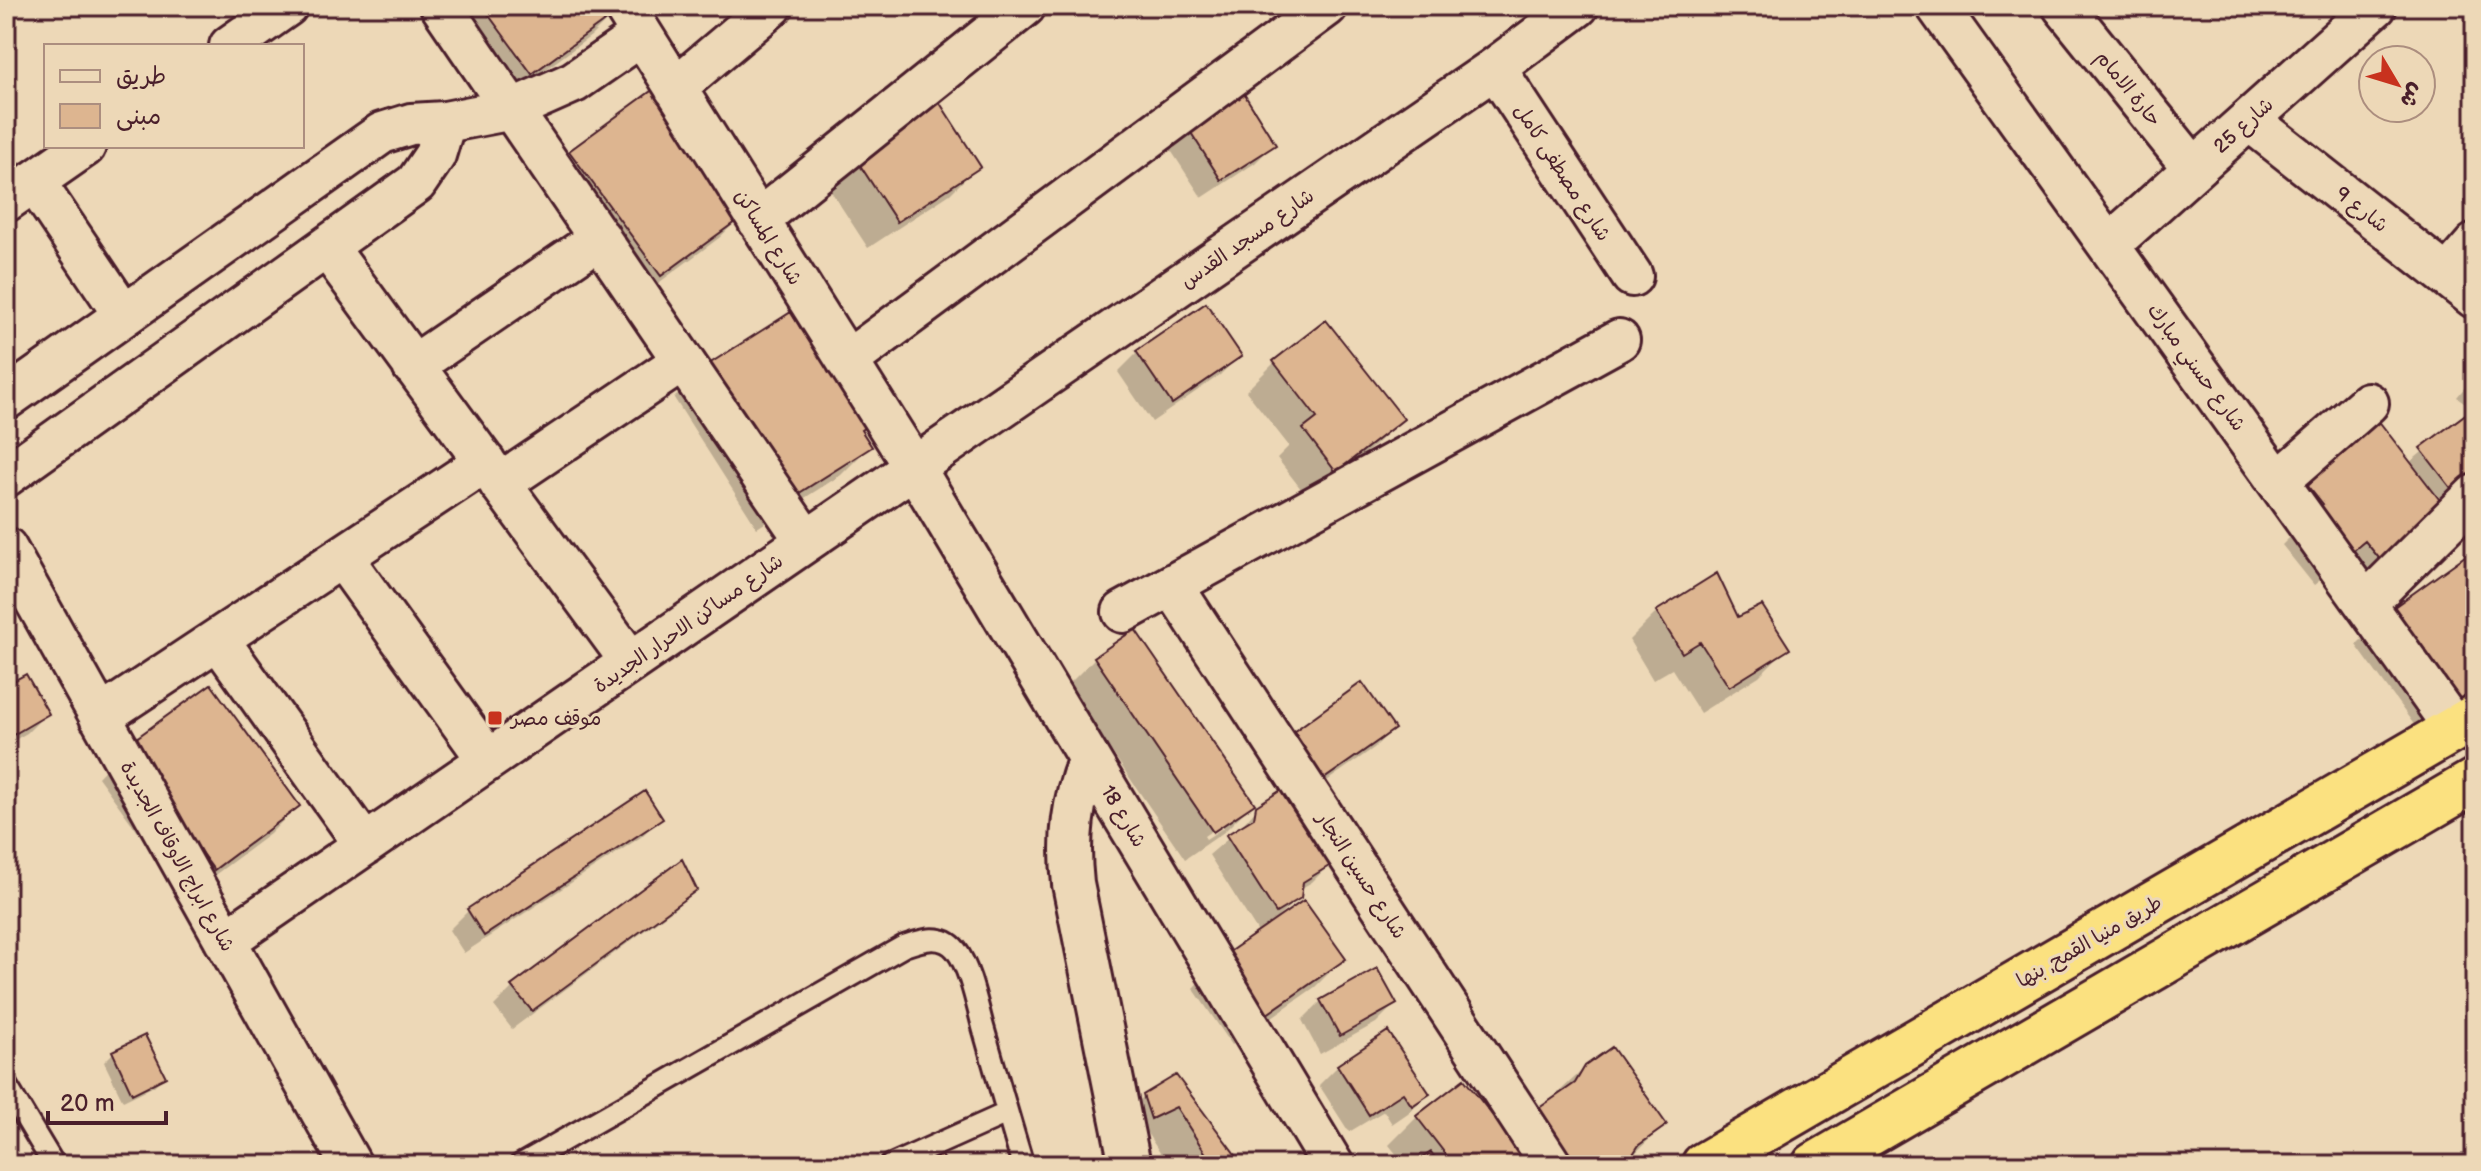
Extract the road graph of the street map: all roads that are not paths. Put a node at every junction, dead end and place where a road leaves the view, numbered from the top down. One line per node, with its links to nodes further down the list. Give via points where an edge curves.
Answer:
1 (287, 6): 11 (street)
2 (441, 6): 14 (street)
3 (772, 6): 13 (street)
4 (1025, 6): 20 (street)
5 (1327, 6): 30 (street)
6 (1578, 6): 12 (street, شارع مسجد القدس)
7 (1937, 6): 22 (street, شارع حسني مبارك)
8 (2376, 6): 15 (street, شارع 25)
9 (2084, 14): 18 (street, حارة الامام)
10 (633, 20): 13 (street, شارع المساكن); 14 (street, via 574,82)
11 (233, 44)
12 (1495, 68): 25 (street, شارع مصطفى كامل); 34 (street, شارع مسجد القدس)
13 (675, 88): 20 (street, شارع المساكن)
14 (513, 109): 16 (street); 21 (street)
15 (2249, 120): 18 (street, شارع 25); 26 (street, شارع 9)
16 (445, 122): 24 (street, via 435,155 416,183); 27 (street, via 382,133)
17 (82, 148): 19 (street)
18 (2194, 169): 22 (street, شارع 25)
19 (20, 191): 27 (street)
20 (758, 220): 30 (street, شارع المساكن)
21 (600, 238): 29 (street); 31 (street)
22 (2110, 244): 37 (street, شارع حسني مبارك)
23 (2475, 244): 26 (street)
24 (327, 247): 31 (street); 36 (street)
25 (1632, 276)
26 (2461, 287)
27 (124, 315): 32 (street)
28 (1619, 340): 42 (street)
29 (683, 361): 35 (street); 39 (street)
30 (847, 361): 34 (street, شارع المساكن)
31 (413, 366): 35 (street)
32 (6, 399)
33 (2368, 403): 37 (street)
34 (914, 467): 39 (street, شارع مساكن الاحرار الجديدة); 49 (street, شارع 18)
35 (492, 473): 41 (street); 46 (street)
36 (6, 476)
37 (2279, 481): 43 (street, شارع حسني مبارك)
38 (2475, 495): 43 (street)
39 (806, 541): 46 (street, شارع مساكن الاحرار الجديدة)
40 (6, 548): 47 (street, شارع ابراج الاوقاف الجديدة)
41 (342, 557): 45 (street); 50 (street)
42 (1172, 585): 44 (street); 63 (street, شارع حسين النجار)
43 (2366, 603): 48 (street, شارع حسني مبارك)
44 (1123, 612)
45 (218, 639): 47 (street); 52 (street)
46 (631, 662): 50 (street, شارع مساكن الاحرار الجديدة)
47 (100, 717): 53 (street, شارع ابراج الاوقاف الجديدة)
48 (2465, 723): 64 (highway, طريق منيا القمح, بنها)
49 (1089, 759): 61 (street, via 1074,804 1073,884); 62 (street, شارع 18)
50 (488, 760): 52 (street, شارع مساكن الاحرار الجديدة)
51 (2475, 781): 65 (highway)
52 (365, 845): 53 (street, شارع مساكن الاحرار الجديدة)
53 (225, 941): 57 (street, شارع ابراج الاوقاف الجديدة)
54 (6, 1085): 56 (lane)
55 (1007, 1113): 58 (lane, via 956,950 925,939 904,946); 59 (lane); 60 (lane)
56 (54, 1165)
57 (351, 1165)
58 (520, 1165)
59 (891, 1165)
60 (1023, 1165)
61 (1130, 1165)
62 (1333, 1165)
63 (1551, 1165)
64 (1704, 1165)
65 (1815, 1165)

